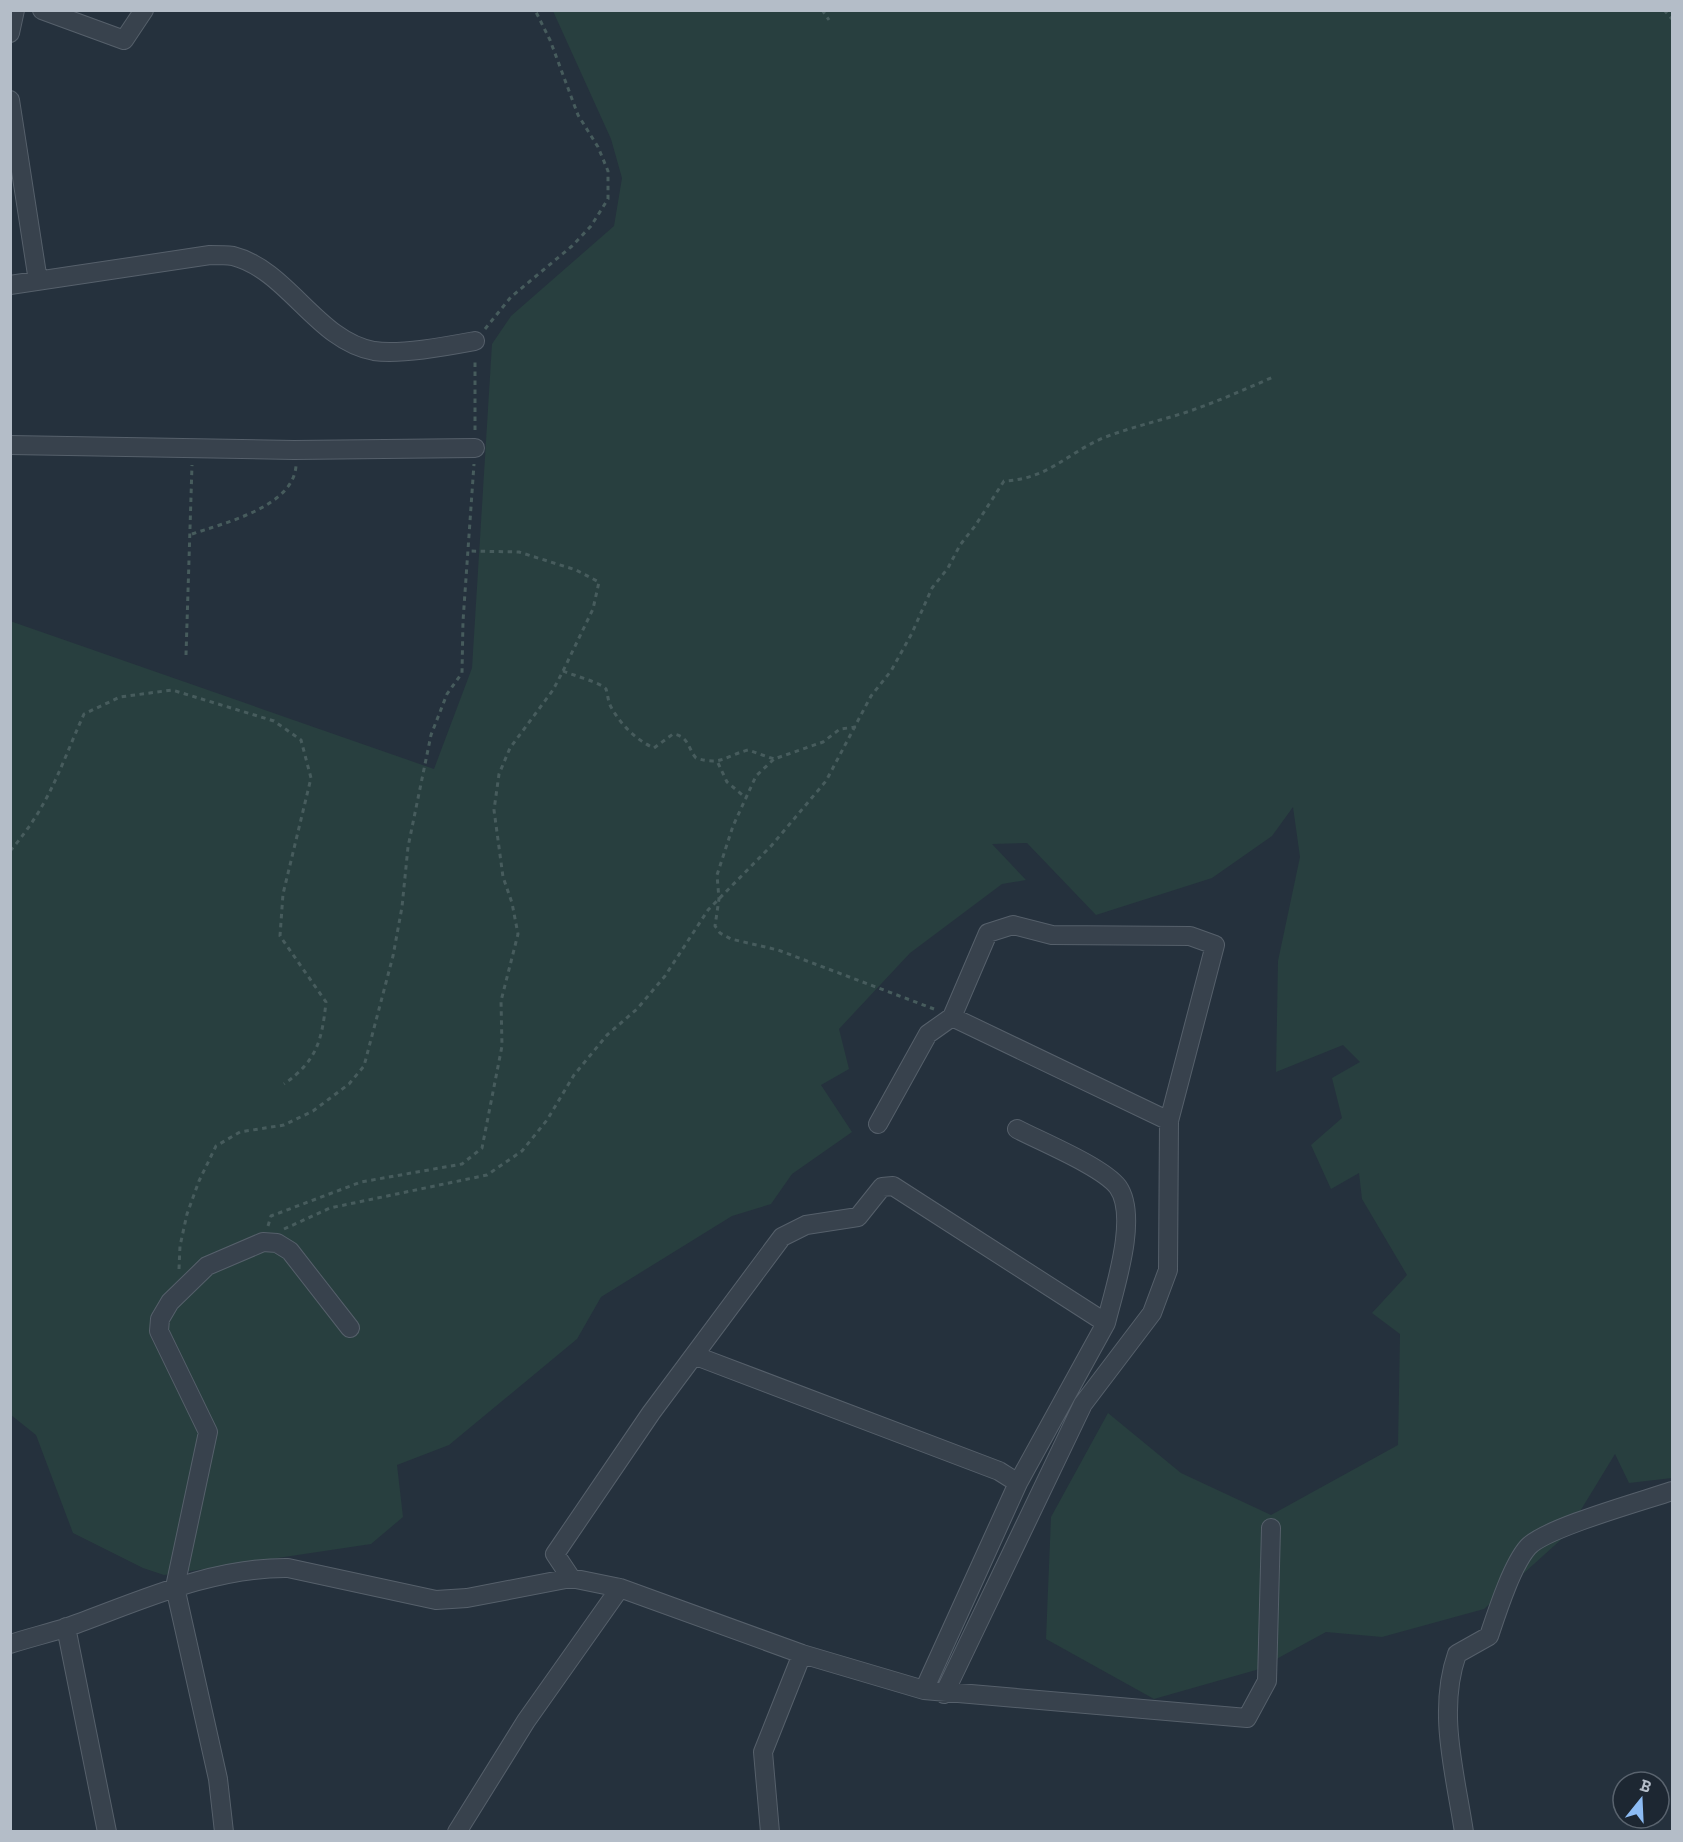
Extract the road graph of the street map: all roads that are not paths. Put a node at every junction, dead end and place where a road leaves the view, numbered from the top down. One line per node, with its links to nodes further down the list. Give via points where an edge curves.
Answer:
1 (15, 10): 4 (street)
2 (42, 10): 3 (street, via 124,40)
3 (144, 10)
4 (10, 33)
5 (10, 100): 6 (street)
6 (38, 280): 7 (street); 8 (street, via 210,255 233,256 270,277 350,343 375,351)
7 (10, 285)
8 (475, 341)
9 (10, 446): 10 (street)
10 (475, 448)
11 (952, 1017): 12 (street); 12 (street, via 988,933 1013,926 1052,935 1190,936 1215,945); 13 (street, via 928,1034)
12 (1169, 1121): 28 (street, via 1168,1270 1152,1313 1083,1404)
13 (878, 1124)
14 (1017, 1129): 15 (street, via 1106,1176 1118,1188 1127,1212)
15 (1106, 1323): 17 (street, via 893,1186 882,1187 858,1217 806,1225 782,1238); 18 (street)
16 (350, 1328): 22 (street, via 290,1251 277,1243 263,1242 207,1266 170,1302 160,1319 159,1331 208,1432)
17 (696, 1356): 18 (street, via 999,1471); 21 (street, via 651,1413 555,1554)
18 (1018, 1483): 27 (street)
19 (1672, 1491): 33 (street, via 1548,1533 1528,1547 1503,1594 1490,1636 1457,1654 1449,1676 1446,1708)
20 (1271, 1528): 28 (street, via 1267,1681 1247,1718)
21 (571, 1578): 22 (street, via 467,1598 436,1600 288,1568 266,1567); 23 (street)
22 (175, 1587): 24 (street); 30 (street, via 218,1779)
23 (620, 1588): 26 (street); 31 (street, via 526,1721)
24 (66, 1628): 25 (street); 29 (street)
25 (10, 1644)
26 (802, 1654): 27 (street); 32 (street, via 763,1752)
27 (924, 1690): 28 (street)
28 (944, 1694)
29 (107, 1832)
30 (224, 1832)
31 (457, 1832)
32 (770, 1832)
33 (1464, 1832)

